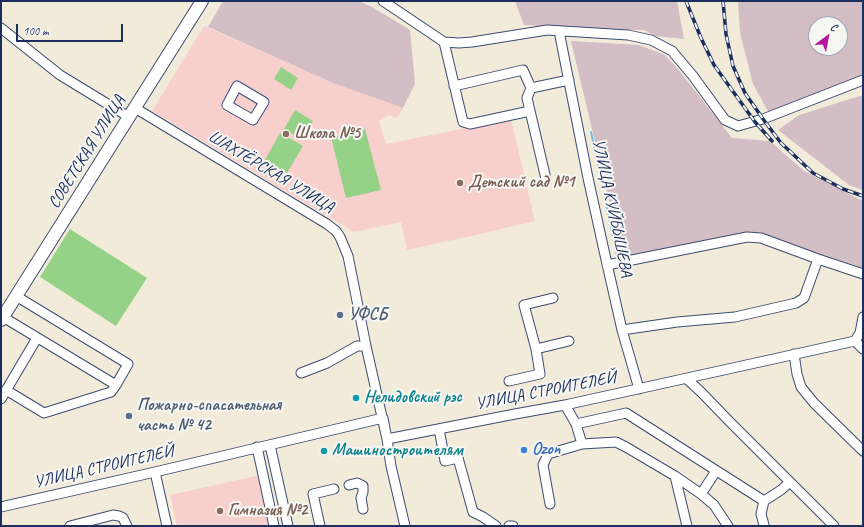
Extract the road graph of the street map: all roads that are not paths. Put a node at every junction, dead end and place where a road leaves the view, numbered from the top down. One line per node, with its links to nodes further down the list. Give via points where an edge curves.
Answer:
1 (202, 1): 11 (main road, СОВЕТСКАЯ УЛИЦА)
2 (383, 1): 5 (street)
3 (1, 28): 11 (street, ШАХТЁРСКАЯ УЛИЦА, via 60,75)
4 (559, 31): 5 (street, via 547,30 472,42); 6 (street, УЛИЦА КУЙБЫШЕВА); 7 (street, via 641,37 672,51 725,120 738,126 763,120)
5 (444, 42): 8 (street)
6 (569, 80): 9 (street); 14 (street, УЛИЦА КУЙБЫШЕВА)
7 (863, 80)
8 (454, 86): 9 (street, via 522,70); 10 (street, via 463,122 470,124)
9 (531, 88): 10 (street, via 527,98)
10 (530, 111): 12 (street)
11 (132, 112): 16 (main road, СОВЕТСКАЯ УЛИЦА); 24 (street, ШАХТЁРСКАЯ УЛИЦА, via 336,231 348,256)
12 (546, 180)
13 (818, 259): 14 (street, via 761,238 747,237); 15 (street); 20 (street, via 804,298 796,303 735,317)
14 (608, 265): 20 (street, УЛИЦА КУЙБЫШЕВА)
15 (863, 274)
16 (16, 296): 19 (main road, СОВЕТСКАЯ УЛИЦА); 31 (street, via 128,364)
17 (553, 298): 25 (street, via 524,305)
18 (863, 317): 23 (street, via 860,333)
19 (2, 318): 21 (street)
20 (622, 330): 32 (street, УЛИЦА КУЙБЫШЕВА)
21 (37, 338): 31 (street); 33 (street)
22 (569, 341): 25 (street)
23 (855, 341): 26 (street); 27 (street, УЛИЦА СТРОИТЕЛЕЙ)
24 (366, 346): 28 (street, via 356,346 328,363); 36 (street, ШАХТЁРСКАЯ УЛИЦА)
25 (536, 349): 30 (street, via 540,374)
26 (863, 349)
27 (794, 354): 29 (street, УЛИЦА СТРОИТЕЛЕЙ); 43 (street, via 801,387)
28 (301, 373)
29 (687, 379): 32 (street, УЛИЦА СТРОИТЕЛЕЙ); 47 (street)
30 (509, 381)
31 (116, 385): 33 (street, via 111,392 44,413)
32 (639, 389): 35 (street, УЛИЦА СТРОИТЕЛЕЙ)
33 (6, 390): 34 (street)
34 (1, 399)
35 (566, 405): 37 (street); 38 (street, УЛИЦА СТРОИТЕЛЕЙ)
36 (383, 418): 39 (street); 41 (street, УЛИЦА СТРОИТЕЛЕЙ)
37 (576, 424): 40 (street); 44 (street, via 626,413)
38 (440, 428): 39 (street, УЛИЦА СТРОИТЕЛЕЙ); 63 (street, via 445,461 458,458 472,512)
39 (387, 439): 62 (street)
40 (582, 444): 46 (street, via 616,442); 52 (street, via 548,454 543,464)
41 (270, 445): 42 (street, УЛИЦА СТРОИТЕЛЕЙ); 60 (street)
42 (257, 447): 45 (street, УЛИЦА СТРОИТЕЛЕЙ); 59 (street)
43 (863, 451)
44 (716, 470): 50 (street); 51 (street)
45 (155, 472): 53 (street, УЛИЦА СТРОИТЕЛЕЙ); 58 (street)
46 (675, 476): 50 (street); 66 (street)
47 (790, 482): 51 (street); 68 (street)
48 (349, 485): 54 (street, via 363,486 360,498)
49 (334, 489): 61 (street, via 313,494)
50 (701, 494): 67 (street, via 714,505)
51 (764, 501): 55 (street, via 761,514)
52 (550, 504)
53 (1, 507)
54 (363, 509)
55 (764, 525)
56 (70, 526): 57 (street, via 113,516 123,518)
57 (127, 526)
58 (167, 526)
59 (274, 526)
60 (288, 526)
61 (320, 526)
62 (405, 526)
63 (496, 526)
64 (509, 526): 65 (street)
65 (513, 526)
66 (687, 526)
67 (728, 526)
68 (834, 526)

